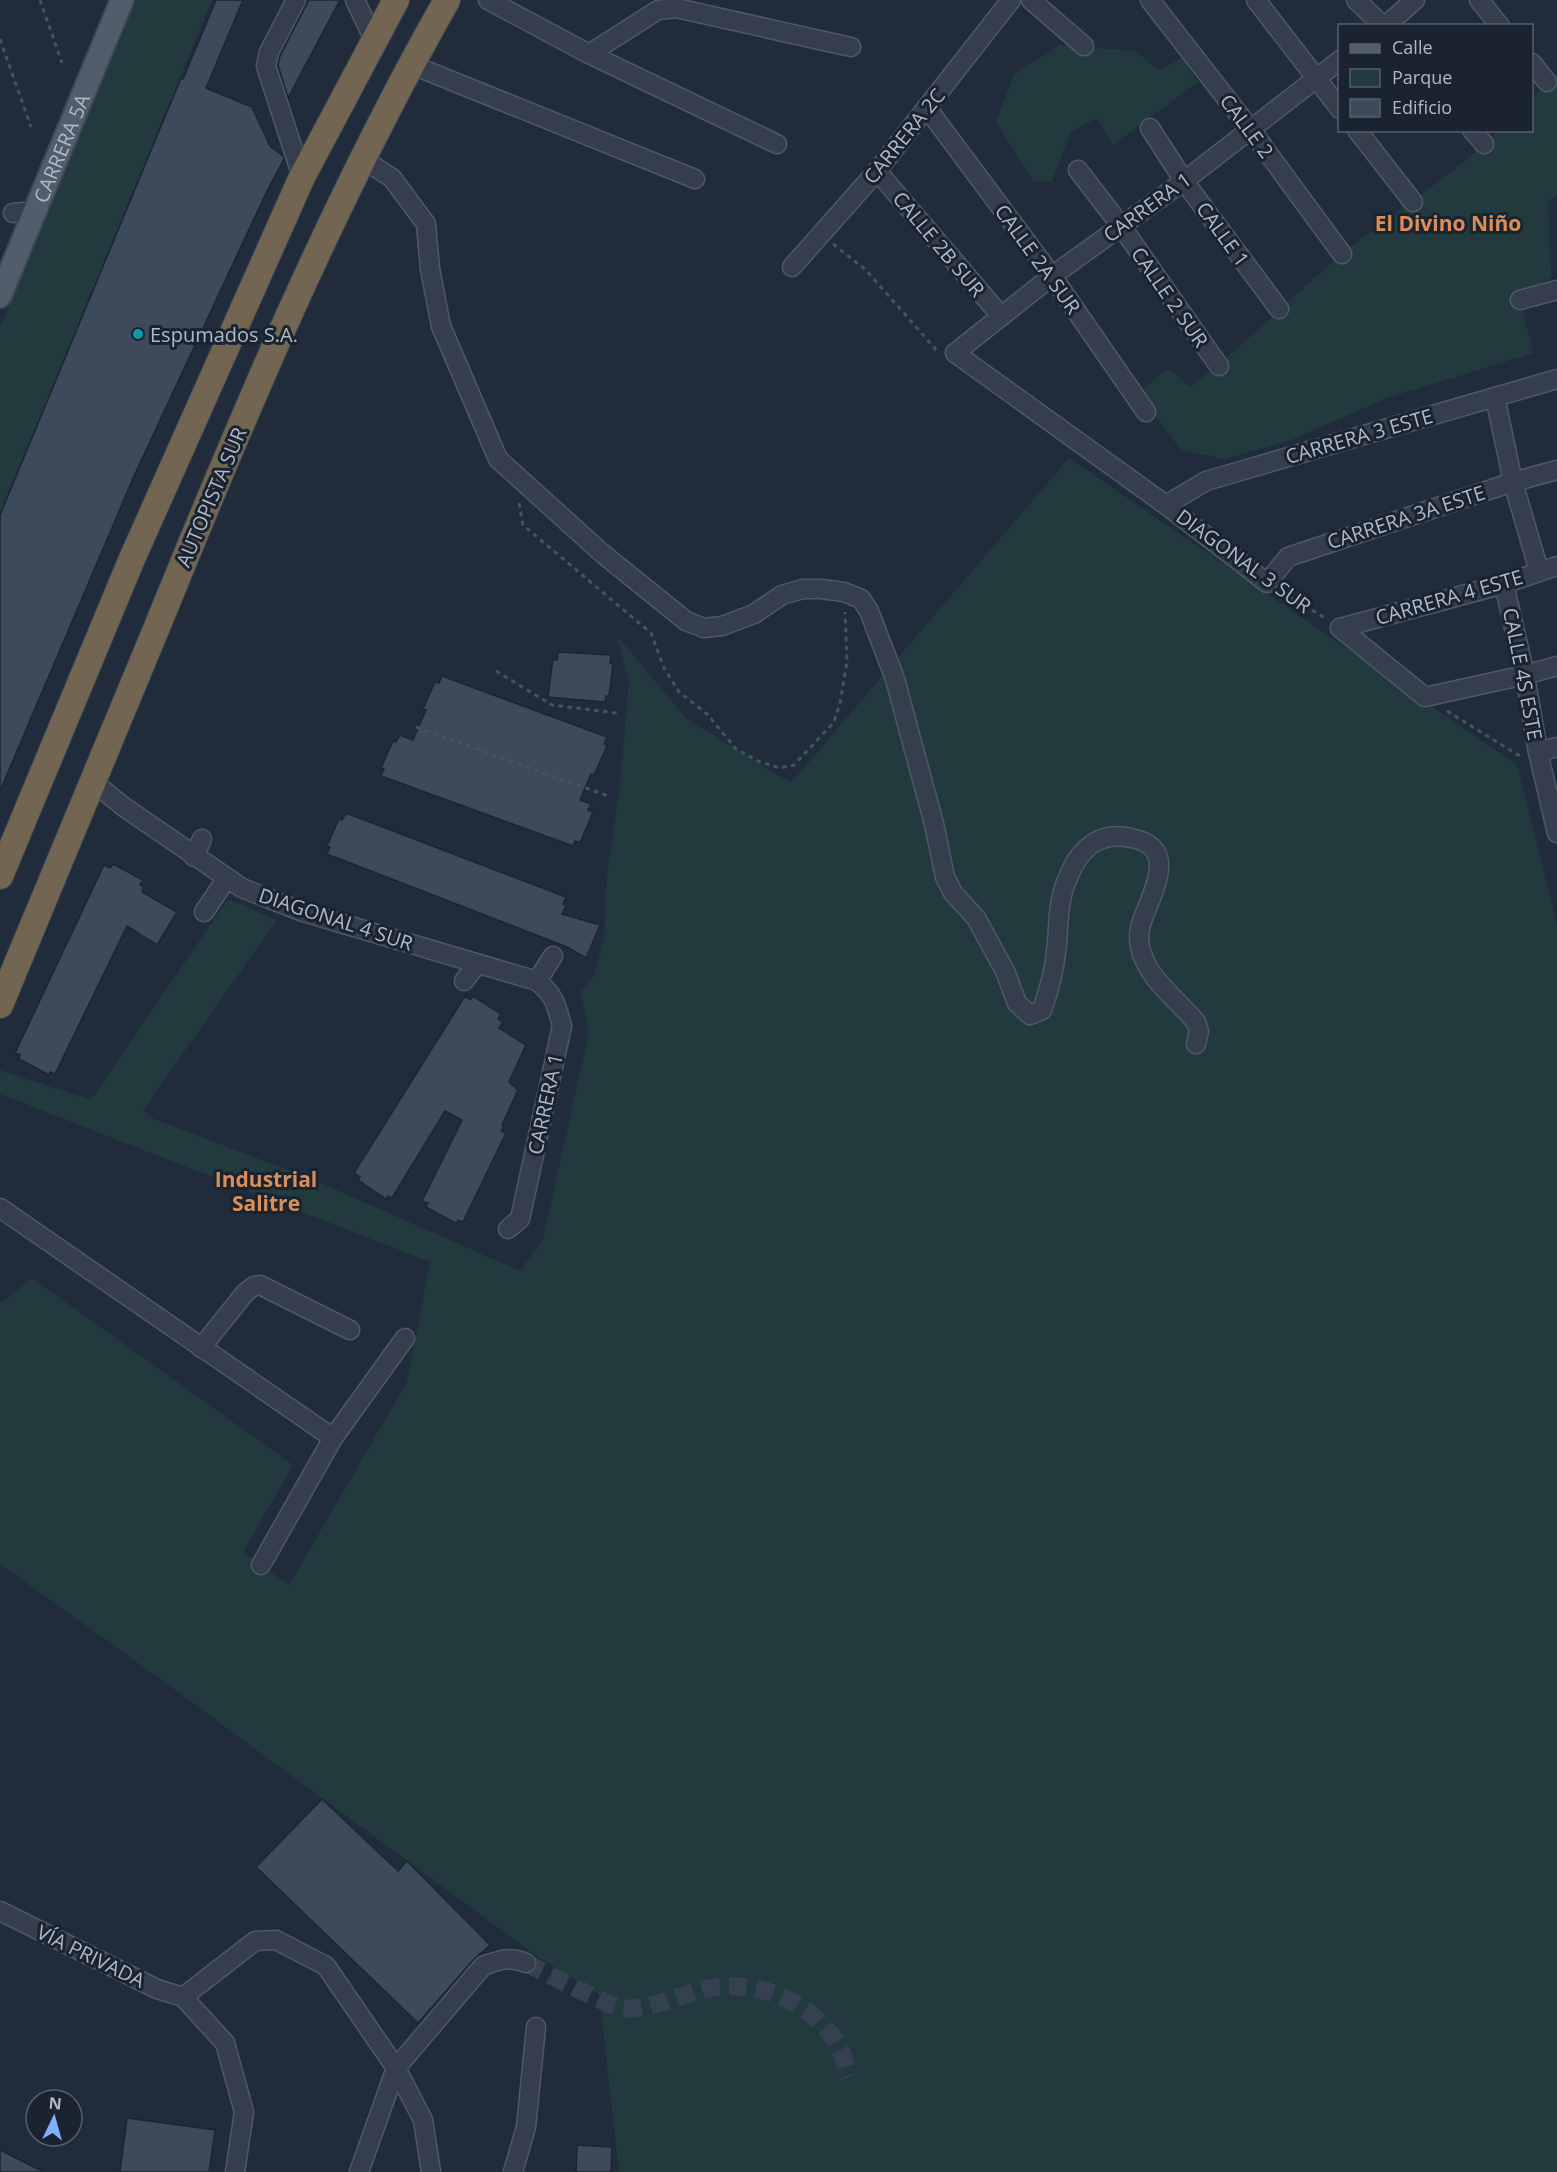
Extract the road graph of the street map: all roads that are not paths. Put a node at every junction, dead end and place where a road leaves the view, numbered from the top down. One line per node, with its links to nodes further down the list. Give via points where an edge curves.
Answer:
1 (122, 0): 39 (main road, CARRERA 5A)
2 (296, 0): 35 (street, via 269,52 266,66)
3 (355, 0): 17 (street)
4 (396, 0): 17 (highway)
5 (447, 0): 22 (highway, AUTOPISTA SUR)
6 (488, 0): 20 (street)
7 (1011, 0): 27 (street, CARRERA 2C)
8 (1031, 0): 18 (street)
9 (1150, 0): 29 (street, CALLE 2)
10 (1256, 0): 24 (street)
11 (1356, 0): 14 (street)
12 (1415, 0): 15 (street)
13 (1479, 0): 16 (street)
14 (1382, 24)
15 (1386, 24)
16 (1498, 24)
17 (374, 40): 35 (highway)
18 (1084, 46)
19 (851, 47): 20 (street, via 676,8 658,10)
20 (590, 54): 31 (street)
21 (1338, 61): 24 (street, CARRERA 1)
22 (410, 64): 32 (highway, AUTOPISTA SUR); 36 (street)
23 (1533, 64): 25 (street)
24 (1315, 78): 26 (street); 29 (street, CARRERA 1)
25 (1547, 82)
26 (1338, 107)
27 (927, 108): 34 (street, CARRERA 2C); 44 (street, CALLE 2A SUR)
28 (1150, 128): 37 (street, CALLE 1)
29 (1251, 130): 37 (street, CARRERA 1); 42 (street, CALLE 2)
30 (1359, 132): 38 (street)
31 (777, 144)
32 (361, 158): 66 (highway, AUTOPISTA SUR, via 301,285); 80 (street, via 392,178 426,224 441,326 498,459 603,554 686,621 705,628 722,627 754,614 782,595 803,589 844,592 861,599 895,680 945,877 953,893 976,918 1021,1008 1030,1015 1042,1010 1052,983 1064,887 1078,857 1099,840 1119,836 1139,839 1147,842 1160,865 1140,929 1143,959 1196,1022)
33 (1078, 170): 41 (street, CALLE 2 SUR)
34 (877, 171): 43 (street, CARRERA 2C); 49 (street, CALLE 2B SUR)
35 (302, 177): 70 (highway, via 131,561)
36 (694, 179)
37 (1184, 180): 41 (street, CARRERA 1); 48 (street, CALLE 1)
38 (1413, 202)
39 (35, 211): 40 (street); 46 (main road, CARRERA 5A)
40 (13, 213)
41 (1121, 226): 44 (street, CARRERA 1); 51 (street, CALLE 2 SUR)
42 (1342, 254)
43 (792, 267)
44 (1052, 276): 49 (street, CARRERA 1); 54 (street, CALLE 2A SUR)
45 (1557, 290): 47 (street)
46 (0, 296)
47 (1520, 300)
48 (1279, 309)
49 (1001, 316): 50 (street, CARRERA 1)
50 (955, 353): 57 (street, DIAGONAL 3 SUR)
51 (1219, 366)
52 (1557, 379): 53 (street, CARRERA 3 ESTE)
53 (1495, 397): 56 (street); 57 (street, CARRERA 3 ESTE, via 1206,481)
54 (1146, 412)
55 (1557, 470): 56 (street, CARRERA 3A ESTE)
56 (1513, 482): 59 (street); 60 (street, CARRERA 3A ESTE, via 1288,557)
57 (1166, 505): 60 (street, DIAGONAL 3 SUR)
58 (1557, 566): 59 (street, CARRERA 4 ESTE)
59 (1539, 571): 61 (street, CARRERA 4 ESTE)
60 (1267, 583)
61 (1504, 584): 63 (street, CALLE 4S ESTE); 63 (street, CARRERA 4 ESTE, via 1340,628 1425,697)
62 (1557, 666): 63 (street)
63 (1525, 675): 65 (street, CALLE 4S ESTE)
64 (1557, 747): 65 (street)
65 (1538, 752): 67 (street, CALLE 4S ESTE)
66 (93, 782): 69 (street, DIAGONAL 4 SUR); 79 (highway, AUTOPISTA SUR)
67 (1557, 831)
68 (202, 838): 69 (street)
69 (194, 857): 71 (street, DIAGONAL 4 SUR)
70 (0, 876)
71 (227, 878): 72 (street); 73 (street, DIAGONAL 4 SUR, via 242,888 303,912)
72 (204, 912)
73 (390, 938): 74 (street); 76 (street, DIAGONAL 4 SUR)
74 (379, 952)
75 (553, 956): 78 (street)
76 (477, 964): 77 (street); 78 (street, DIAGONAL 4 SUR)
77 (464, 981)
78 (537, 981): 82 (street, CARRERA 1, via 550,992 562,1026 520,1219)
79 (0, 1005)
80 (1196, 1044)
81 (0, 1208): 85 (street)
82 (508, 1229)
83 (350, 1330): 85 (street, via 260,1285 245,1293)
84 (405, 1338): 86 (street)
85 (201, 1348): 86 (street)
86 (333, 1438): 87 (street)
87 (261, 1564)
88 (0, 1911): 90 (street, VÍA PRIVADA, via 157,1989)
89 (526, 1963): 92 (street, via 514,1958 483,1966)
90 (183, 1997): 92 (street, via 255,1941 276,1940 326,1966); 93 (street, via 225,2043 244,2112)
91 (536, 2027): 96 (street, via 526,2127)
92 (396, 2068): 94 (street); 95 (street, via 423,2121)
93 (234, 2172)
94 (359, 2172)
95 (431, 2172)
96 (513, 2172)

